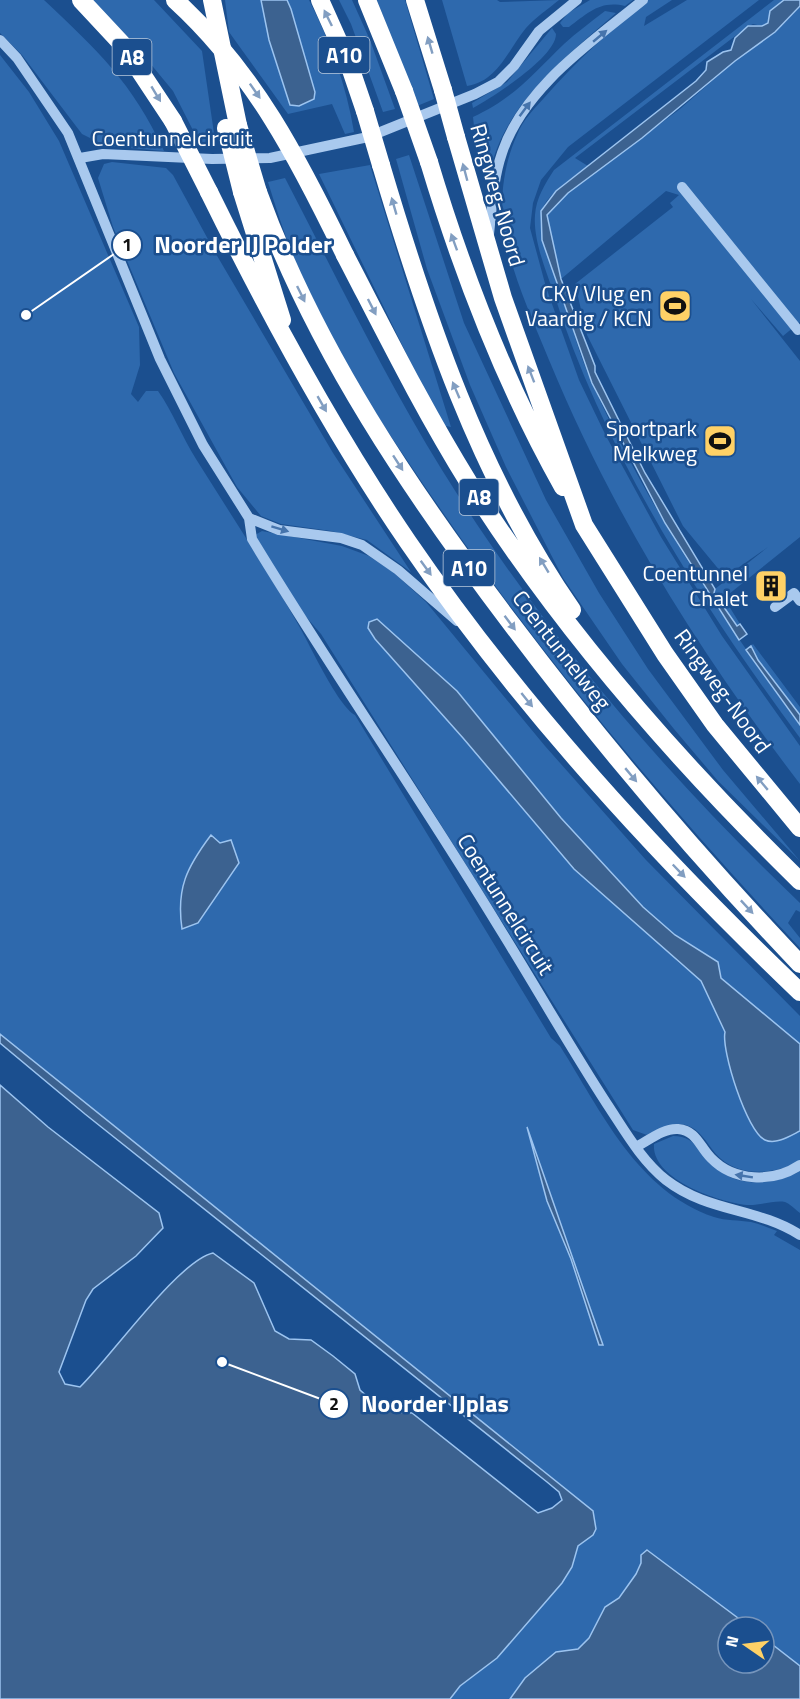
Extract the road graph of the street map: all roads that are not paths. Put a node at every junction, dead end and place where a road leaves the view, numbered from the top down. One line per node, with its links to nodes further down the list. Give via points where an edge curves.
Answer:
1 (81, 0): 15 (highway, A8, one-way to 15, bridge, via 122,44 173,121)
2 (175, 0): 21 (highway, A8, one-way to 21, bridge, via 254,88 285,137 401,364 470,484 538,585)
3 (212, 0): 12 (highway, A10, bridge, via 232,126)
4 (320, 0): 21 (highway, A10, one-way to 4, bridge, via 567,603 497,480 435,334 365,111)
5 (367, 0): 17 (highway, one-way to 5, bridge, via 536,438 499,359 466,276 404,91)
6 (415, 0): 13 (highway, Ringweg-Noord, one-way to 6, bridge)
7 (577, 0): 10 (lane, Coentunnelcircuit, via 539,31 498,82 368,137 270,158 103,154)
8 (643, 0): 13 (lane, one-way to 8, via 499,163 518,119 558,73)
9 (0, 40): 10 (lane, via 54,110)
10 (80, 158): 16 (lane, Coentunnelcircuit, via 181,404)
11 (682, 187): 14 (lane)
12 (250, 192): 15 (highway, A10); 24 (highway, Coentunnelweg / A10, one-way to 24, via 337,363 452,544 615,755 707,864)
13 (487, 247): 17 (highway, Ringweg-Noord, one-way to 13)
14 (799, 333)
15 (292, 353): 20 (highway, A10, one-way to 20, via 407,541)
16 (249, 518): 20 (lane, one-way to 20, via 279,530 362,544); 26 (lane, Coentunnelcircuit, via 252,539 267,564)
17 (584, 525): 22 (highway, Ringweg-Noord, one-way to 17, via 715,725)
18 (800, 600): 19 (lane, via 794,593)
19 (775, 607)
20 (477, 638): 25 (highway, A10, one-way to 25, via 639,829)
21 (647, 717): 23 (highway, A10, via 723,803)
22 (800, 828)
23 (800, 881)
24 (800, 964)
25 (800, 992)
26 (636, 1147): 27 (lane, one-way to 26, via 764,1178 732,1173 710,1157 692,1133 676,1129); 28 (lane, Coentunnelcircuit, via 665,1179 683,1191 710,1205 770,1219)
27 (800, 1166)
28 (800, 1235)

